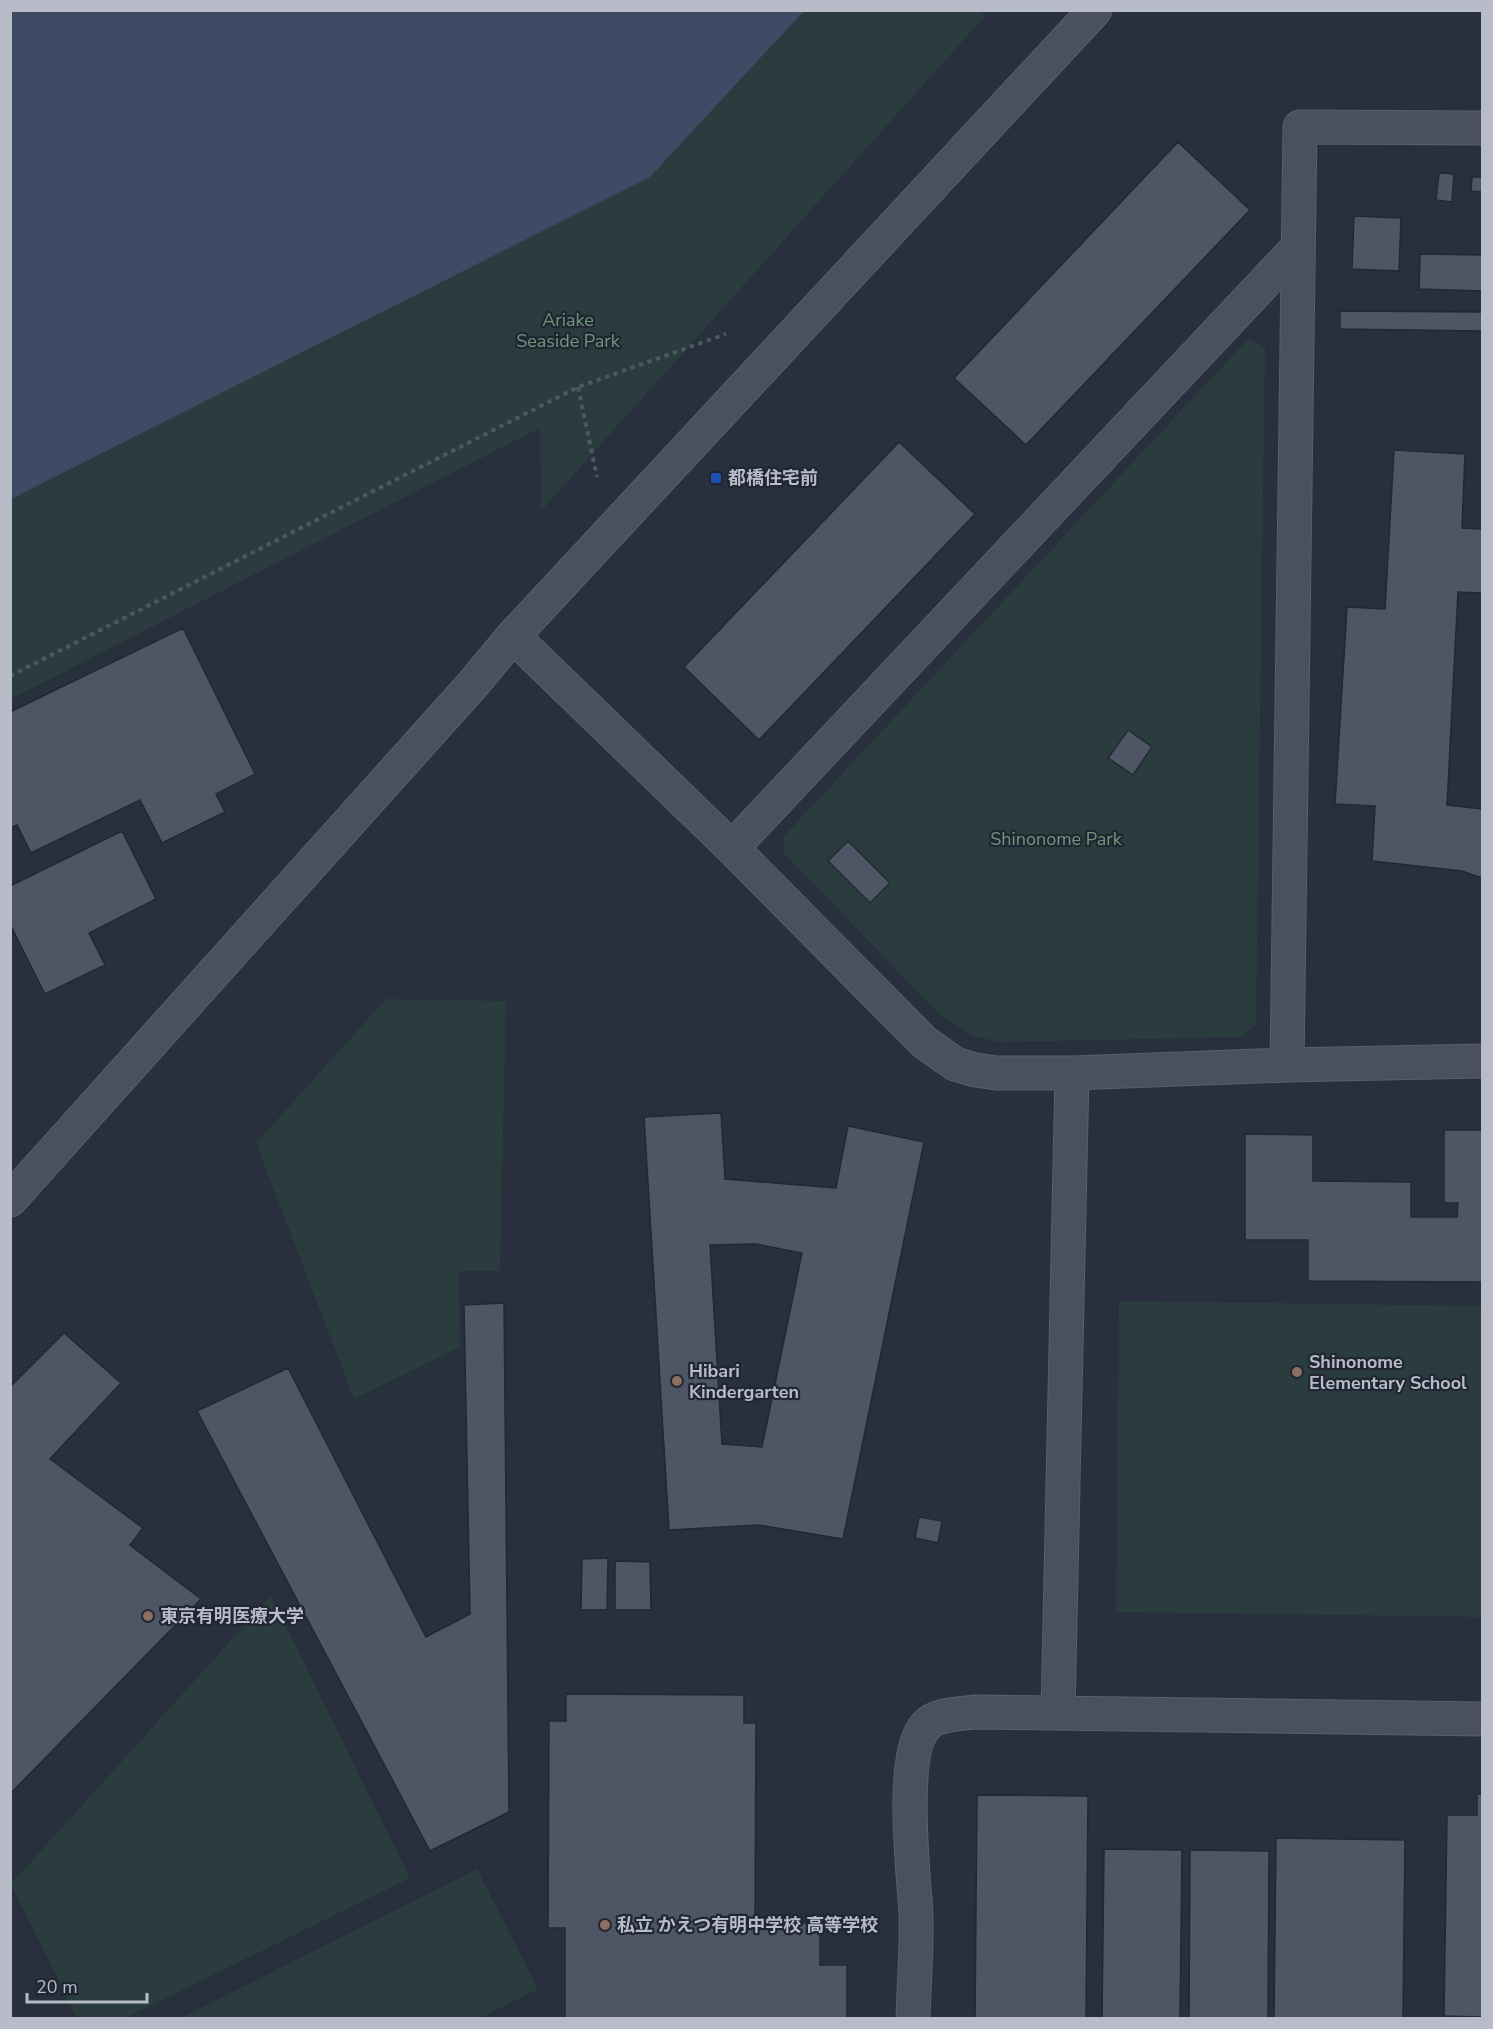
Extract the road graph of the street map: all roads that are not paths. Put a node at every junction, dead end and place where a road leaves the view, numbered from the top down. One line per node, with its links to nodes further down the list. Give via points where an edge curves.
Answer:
1 (1095, 10): 4 (street)
2 (1482, 128): 3 (street, via 1300,127)
3 (1298, 247): 5 (street); 7 (street)
4 (513, 636): 5 (street); 9 (street)
5 (732, 848): 8 (street, via 939,1054 975,1070)
6 (1482, 1061): 7 (street)
7 (1287, 1065): 8 (street)
8 (1072, 1073): 10 (street)
9 (10, 1200)
10 (1058, 1713): 11 (street); 12 (street, via 947,1715 929,1722 916,1740 909,1785 916,1916)
11 (1482, 1719)
12 (913, 2019)

